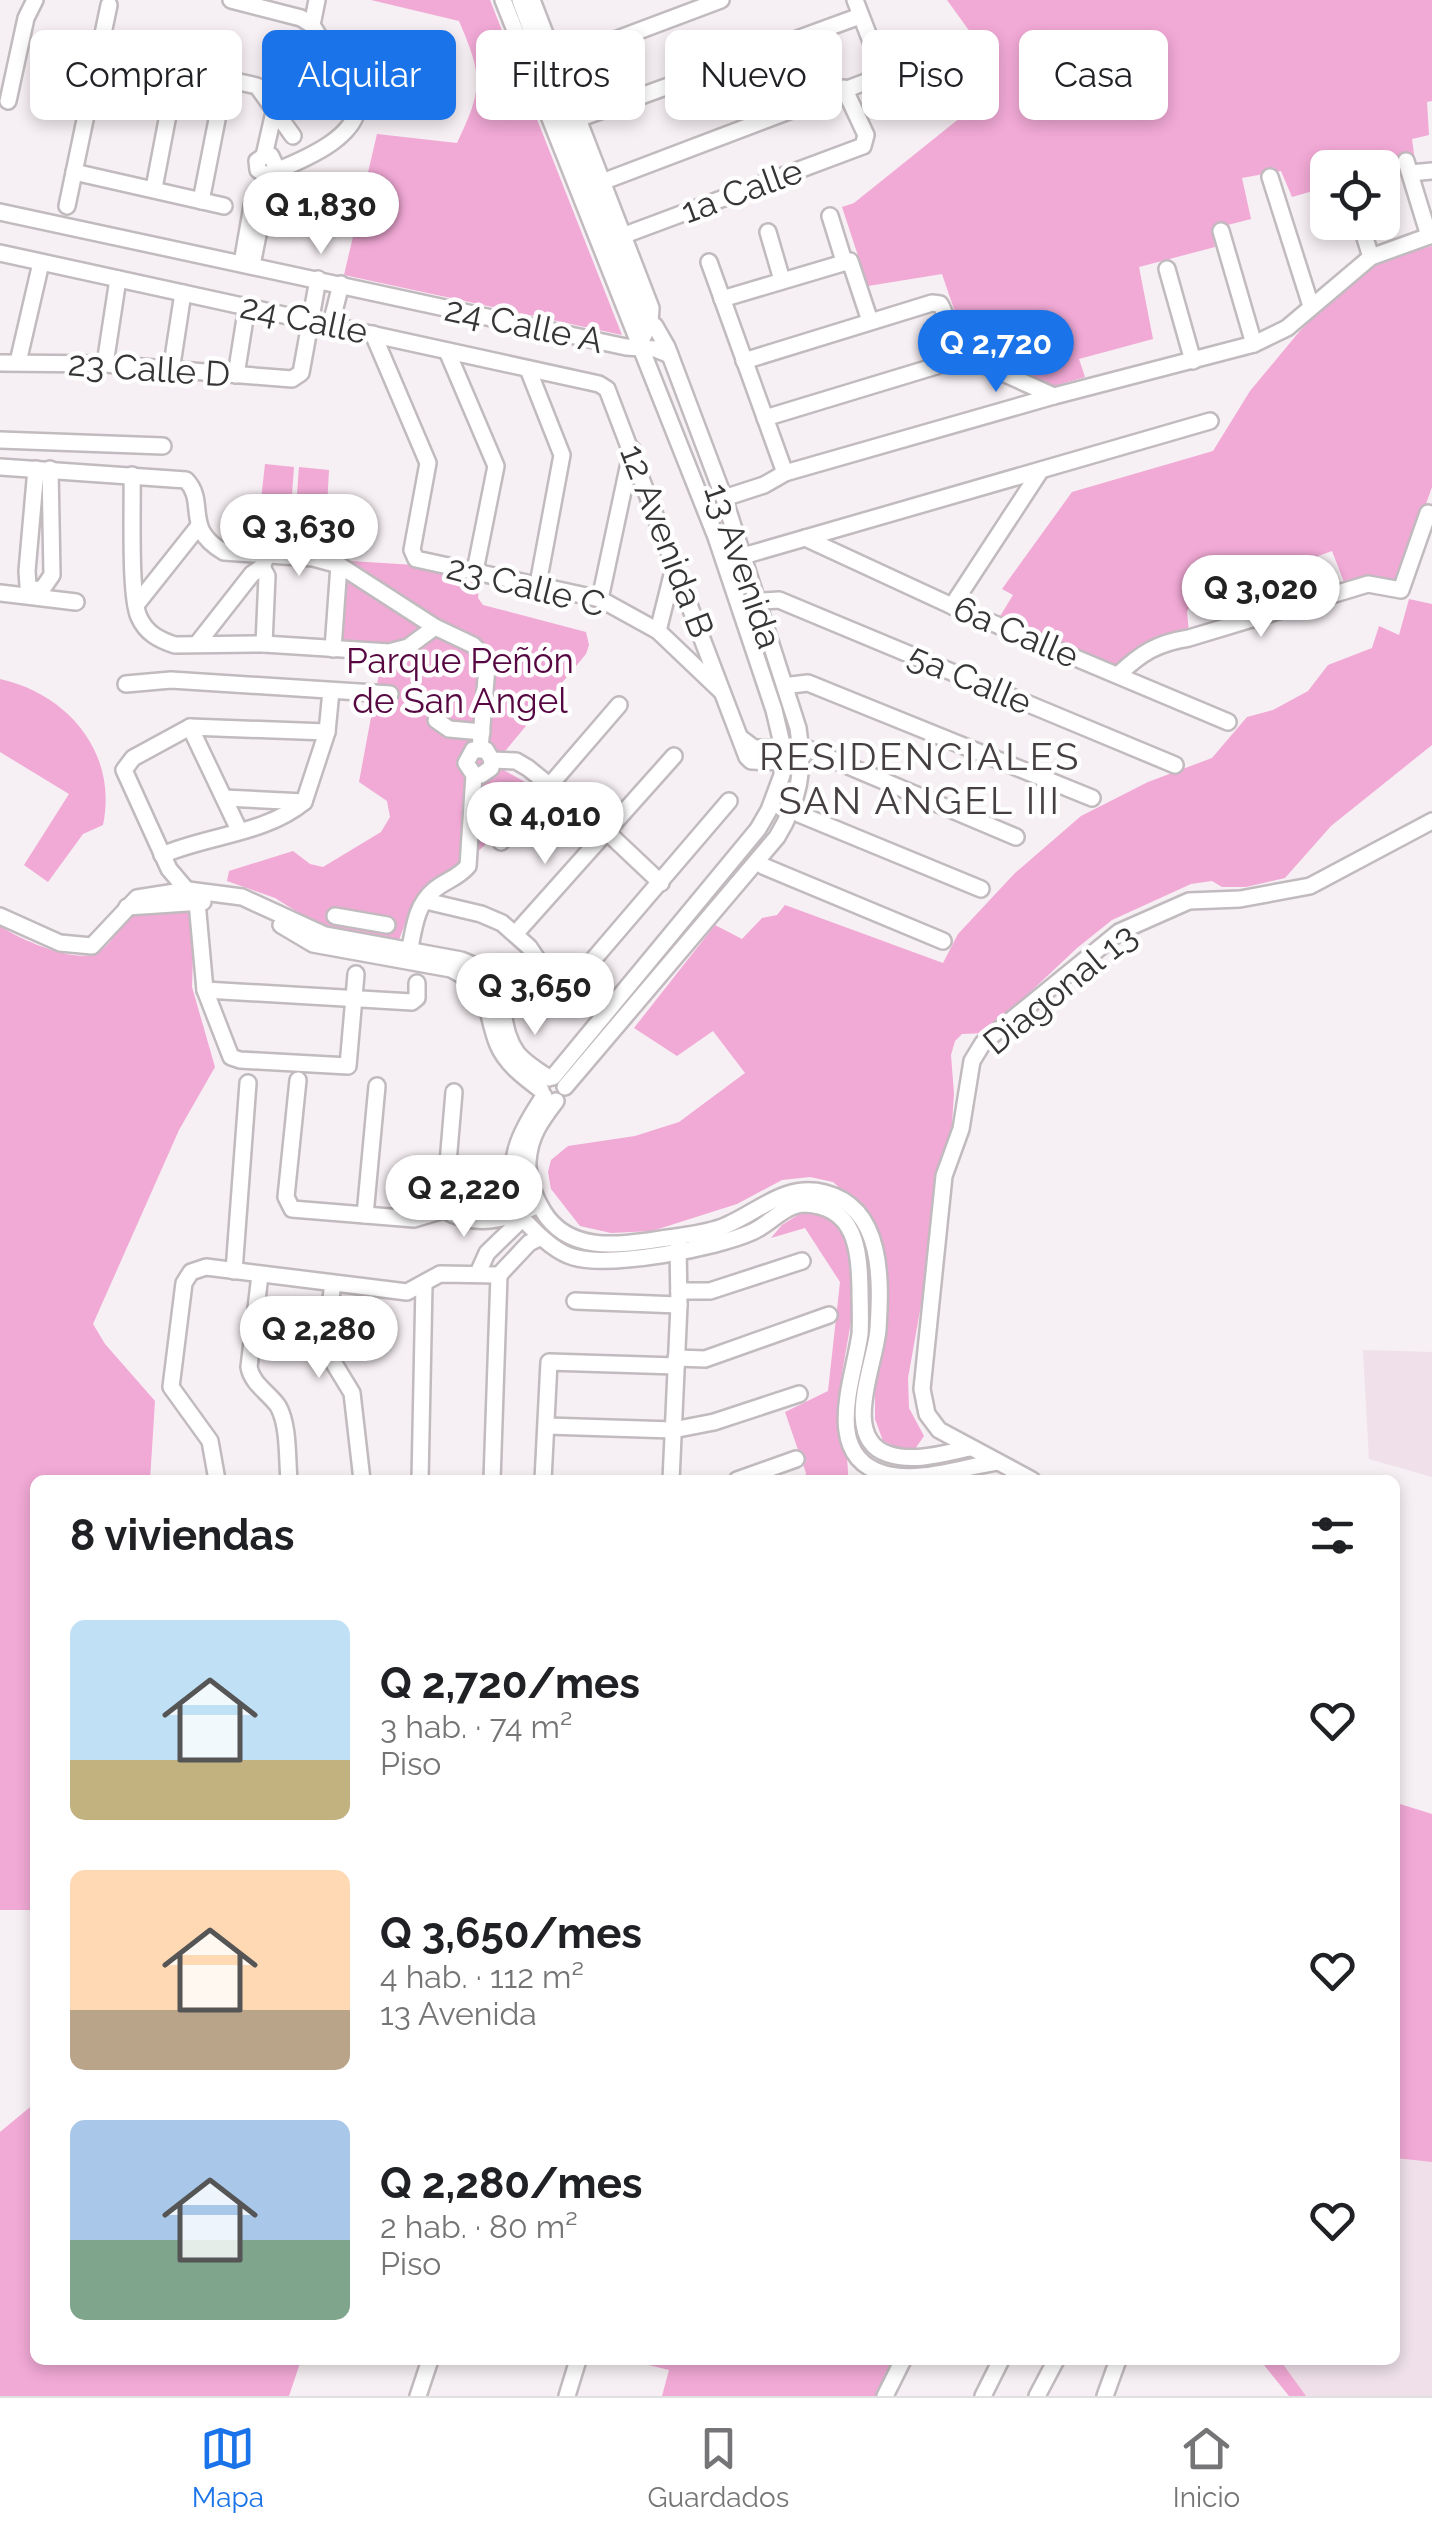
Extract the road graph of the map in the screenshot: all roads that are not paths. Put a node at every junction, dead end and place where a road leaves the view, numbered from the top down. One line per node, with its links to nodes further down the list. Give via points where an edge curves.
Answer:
1 (35, 0): 17 (street)
2 (317, 0): 10 (street)
3 (503, 0): 62 (street, 13 Avenida)
4 (520, 0): 59 (street, 13 Avenida, via 639,316)
5 (534, 0): 12 (street)
6 (721, 0): 13 (street)
7 (239, 1): 10 (street)
8 (109, 6): 11 (street)
9 (858, 8): 16 (street)
10 (312, 25): 25 (street, via 354,92 358,114 314,154 288,167)
11 (104, 30)
12 (545, 30)
13 (641, 30)
14 (862, 82): 15 (street)
15 (844, 88): 29 (street); 38 (street, 1a Calle, via 866,136 862,146)
16 (645, 92)
17 (8, 101)
18 (85, 120): 27 (street)
19 (167, 120): 30 (street)
20 (217, 120): 31 (street)
21 (273, 120): 25 (street)
22 (280, 120): 24 (street)
23 (578, 120): 29 (street)
24 (293, 136)
25 (267, 168): 46 (street)
26 (1432, 171): 39 (street, via 1409,167)
27 (74, 172): 30 (street); 32 (street)
28 (1270, 177): 55 (street)
29 (602, 182): 38 (street)
30 (154, 188): 31 (street)
31 (201, 200): 33 (street)
32 (67, 206)
33 (224, 206)
34 (0, 212): 46 (street, 24 Calle A)
35 (830, 216): 43 (street)
36 (1220, 231): 61 (street)
37 (768, 232): 50 (street)
38 (622, 236): 59 (street, via 651,308)
39 (1430, 236): 42 (street)
40 (1366, 240): 42 (street)
41 (0, 254): 44 (street, 24 Calle)
42 (1371, 257): 55 (street)
43 (844, 261): 50 (street); 57 (street, via 853,266)
44 (42, 262): 49 (street, 24 Calle); 68 (street)
45 (709, 262): 53 (street)
46 (247, 264): 48 (street, 24 Calle A)
47 (1167, 270): 67 (street)
48 (318, 279): 51 (street, 24 Calle A); 56 (street)
49 (118, 280): 52 (street, 24 Calle); 70 (street)
50 (782, 280): 53 (street)
51 (341, 284): 58 (street); 62 (street, 24 Calle A)
52 (183, 293): 54 (street, 24 Calle); 72 (street)
53 (722, 299): 66 (street)
54 (247, 306): 56 (street, 24 Calle); 73 (street)
55 (1311, 306): 61 (street)
56 (309, 319): 58 (street, 24 Calle); 73 (street, 23 Calle D, via 298,377)
57 (870, 321): 65 (street, via 940,304 954,348); 66 (street)
58 (331, 324): 60 (street, 24 Calle)
59 (650, 324): 62 (street); 64 (street, 13 Avenida)
60 (373, 334): 63 (street, 24 Calle); 99 (street, 23 Calle C, via 428,464 412,550 416,559)
61 (1254, 344): 67 (street)
62 (638, 346): 64 (street, 24 Calle A); 88 (street, 13 Avenida)
63 (448, 351): 71 (street, 24 Calle); 99 (street, via 496,466)
64 (670, 355): 89 (street, 13 Avenida)
65 (966, 357): 75 (street); 76 (street)
66 (744, 360): 76 (street)
67 (1193, 361): 75 (street)
68 (18, 362): 69 (street, 23 Calle D); 70 (street, 23 Calle D)
69 (0, 363)
70 (105, 364): 72 (street, 23 Calle D)
71 (528, 369): 74 (street, 24 Calle); 100 (street, via 562,456)
72 (171, 371): 73 (street, 23 Calle D)
73 (236, 375)
74 (607, 389): 81 (street, 12 Avenida B)
75 (1054, 396): 87 (street)
76 (765, 418): 87 (street)
77 (1210, 421): 84 (street)
78 (0, 440): 79 (street)
79 (86, 443): 80 (street); 85 (street)
80 (163, 446)
81 (632, 449): 97 (street, 12 Avenida B); 102 (street)
82 (0, 468): 83 (street)
83 (43, 469): 83 (street, via 52,575 34,590 27,571); 85 (street)
84 (1041, 470): 94 (street); 106 (street)
85 (84, 472): 86 (street)
86 (132, 474): 91 (street, via 186,480); 105 (street)
87 (779, 476): 89 (street, via 764,485)
88 (693, 480): 89 (street); 93 (street, 13 Avenida)
89 (718, 486): 92 (street, 13 Avenida)
90 (1428, 513): 112 (street, via 1401,590 1368,584 1162,642)
91 (198, 527): 96 (street, via 224,552); 105 (street)
92 (736, 536): 93 (street); 95 (street); 104 (street, 13 Avenida)
93 (716, 537): 104 (street, 13 Avenida)
94 (806, 538): 95 (street); 106 (street, 6a Calle)
95 (750, 554): 104 (street)
96 (265, 561): 98 (street, via 314,558); 109 (street); 110 (street)
97 (675, 563): 108 (street); 117 (street, 12 Avenida B)
98 (340, 565): 107 (street); 111 (street)
99 (476, 571): 100 (street, 23 Calle C)
100 (538, 584): 102 (street, 23 Calle C)
101 (0, 593): 103 (street)
102 (600, 599): 108 (street, 23 Calle C)
103 (76, 602)
104 (753, 604): 114 (street); 124 (street, 13 Avenida); 127 (street, 5a Calle, via 779,600); 145 (street, 13 Avenida, via 798,728 802,769 793,810 777,836)
105 (136, 605): 109 (street, via 153,636)
106 (952, 606): 112 (street, 6a Calle)
107 (435, 627): 111 (street, via 400,650); 126 (street, via 483,654)
108 (658, 631): 117 (street, 23 Calle C)
109 (197, 644): 110 (street)
110 (264, 644): 111 (street)
111 (333, 648)
112 (1118, 675): 120 (street, 6a Calle)
113 (126, 684): 115 (street, via 171,680)
114 (791, 684): 123 (street); 130 (street, via 808,683)
115 (331, 691): 116 (street); 122 (street)
116 (390, 694)
117 (724, 694): 124 (street, 12 Avenida B, via 742,739)
118 (619, 705): 128 (street)
119 (436, 720): 126 (street)
120 (1228, 722)
121 (190, 727): 122 (street); 129 (street); 139 (street, via 124,770)
122 (327, 732): 132 (street)
123 (808, 749): 133 (street); 137 (street)
124 (783, 755): 159 (street, 13 Avenida, via 778,790 758,828)
125 (674, 756): 136 (street)
126 (483, 760): 128 (street); 144 (street, via 478,862 472,875)
127 (1176, 764)
128 (548, 789): 136 (street); 138 (street)
129 (224, 798): 132 (street); 135 (street)
130 (1092, 798)
131 (728, 801): 141 (street)
132 (304, 802): 135 (street, via 268,823)
133 (799, 814): 140 (street); 142 (street)
134 (1432, 821): 183 (street, Diagonal 13, via 1310,886 1189,902 1119,932 984,1044 972,1061 961,1128 944,1176 922,1389 939,1430)
135 (239, 830): 139 (street)
136 (604, 835): 141 (street); 148 (street)
137 (1016, 836)
138 (501, 842)
139 (162, 855): 143 (street)
140 (763, 866): 145 (street, via 729,906); 149 (street)
141 (659, 886): 148 (street, via 563,996)
142 (981, 889)
143 (192, 896): 146 (street, via 127,908 92,946 60,943); 150 (street, via 238,906 313,944); 154 (street)
144 (426, 900): 148 (street, via 482,914); 151 (street, via 416,914)
145 (712, 915): 159 (street, 13 Avenida)
146 (0, 916)
147 (387, 925): 150 (street, via 343,918)
148 (516, 933)
149 (943, 941)
150 (344, 946): 151 (street)
151 (408, 956): 159 (street, via 469,978 485,998 506,1060)
152 (356, 974): 155 (street)
153 (418, 984): 155 (street, via 416,1002)
154 (206, 990): 155 (street); 155 (street, via 231,1057 342,1067 350,1060)
155 (354, 1000)
156 (298, 1080): 164 (street, via 287,1204)
157 (248, 1083): 170 (street)
158 (377, 1086): 164 (street)
159 (551, 1088): 161 (street, 13 Avenida)
160 (454, 1092): 163 (street)
161 (519, 1172): 162 (street); 163 (street); 165 (street, 13 Avenida)
162 (539, 1205): 165 (street); 168 (street, via 566,1236)
163 (444, 1210): 164 (street, via 414,1219); 165 (street, via 462,1218)
164 (365, 1216)
165 (520, 1217): 166 (street); 171 (street)
166 (542, 1237): 168 (street, via 570,1256 593,1261); 173 (street)
167 (678, 1244): 168 (street); 176 (street); 183 (street, via 804,1189 853,1208 876,1251 878,1332 863,1404 865,1431 886,1454 911,1459); 194 (street, via 723,1242 804,1204 844,1220 860,1254 860,1331 846,1436 856,1457)
168 (648, 1248)
169 (802, 1261): 176 (street)
170 (234, 1271): 172 (street); 186 (street, via 206,1268 184,1282 171,1386 210,1441)
171 (478, 1273): 173 (street); 175 (street, via 440,1274)
172 (260, 1275): 174 (street); 187 (street, via 249,1367 282,1416)
173 (499, 1275): 190 (street)
174 (333, 1284): 175 (street, via 407,1292); 188 (street, via 324,1347 352,1393)
175 (424, 1285): 189 (street)
176 (679, 1298): 177 (street); 179 (street)
177 (575, 1301)
178 (829, 1314): 179 (street)
179 (676, 1362): 181 (street, via 549,1362); 182 (street)
180 (799, 1394): 182 (street)
181 (546, 1426): 182 (street); 191 (street)
182 (673, 1430): 192 (street)
183 (970, 1448): 185 (street, Diagonal 13)
184 (796, 1459): 193 (street)
185 (999, 1461): 195 (street); 196 (street, Diagonal 13)
186 (216, 1475)
187 (288, 1475)
188 (361, 1475)
189 (420, 1475)
190 (492, 1475)
191 (542, 1475)
192 (671, 1475)
193 (752, 1475)
194 (892, 1475)
195 (920, 1475)
196 (1023, 1475)
197 (428, 2365): 203 (street)
198 (576, 2365): 204 (street)
199 (900, 2365): 205 (street)
200 (998, 2365): 206 (street)
201 (1053, 2365): 207 (street)
202 (1116, 2365): 208 (street)
203 (418, 2396)
204 (566, 2396)
205 (885, 2396)
206 (983, 2396)
207 (1037, 2396)
208 (1105, 2396)

